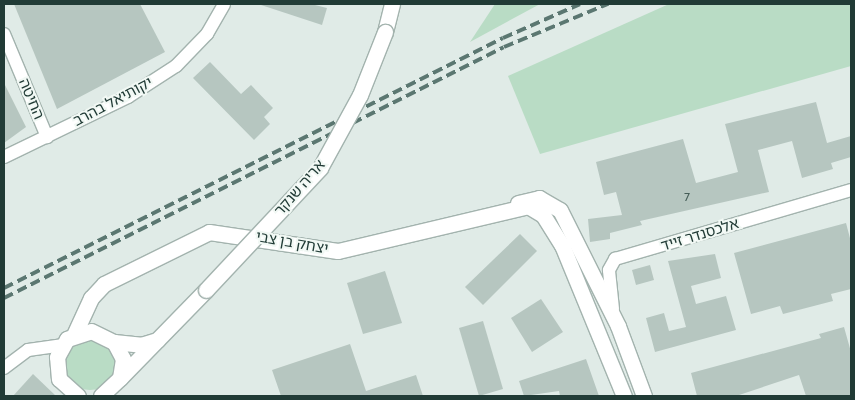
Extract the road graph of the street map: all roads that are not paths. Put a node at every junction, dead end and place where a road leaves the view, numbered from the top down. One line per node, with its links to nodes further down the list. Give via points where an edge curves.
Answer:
1 (224, 4): 4 (street, יקותיאל בהרב, via 207,34 176,66 128,98)
2 (392, 4): 12 (street, אריה שנקר, bridge, via 360,95 320,168)
3 (4, 34): 4 (street, החיטה)
4 (47, 137): 5 (street, יקותיאל בהרב)
5 (4, 157)
6 (851, 190): 9 (street, אלכסנדר זייד, via 616,259 609,270 609,289)
7 (508, 208): 8 (street, יצחק בן צבי, via 338,250 209,232 112,278); 9 (street, יצחק בן צבי, via 539,198 555,205); 21 (street, יצחק בן צבי, via 538,210 555,232 600,330)
8 (91, 298): 10 (street, via 90,319); 11 (street, יצחק בן צבי)
9 (618, 326): 22 (street, יצחק בן צבי)
10 (100, 333): 11 (street); 13 (street)
11 (74, 335): 14 (street)
12 (157, 340): 13 (street, via 141,345); 18 (street, אריה שנקר)
13 (114, 342): 18 (street, via 123,359)
14 (62, 345): 15 (street); 17 (street)
15 (33, 349): 16 (street); 17 (street)
16 (4, 368)
17 (56, 370): 19 (street, via 64,387)
18 (120, 378): 20 (street, אריה שנקר)
19 (78, 396)
20 (102, 396)
21 (624, 396)
22 (644, 396)

